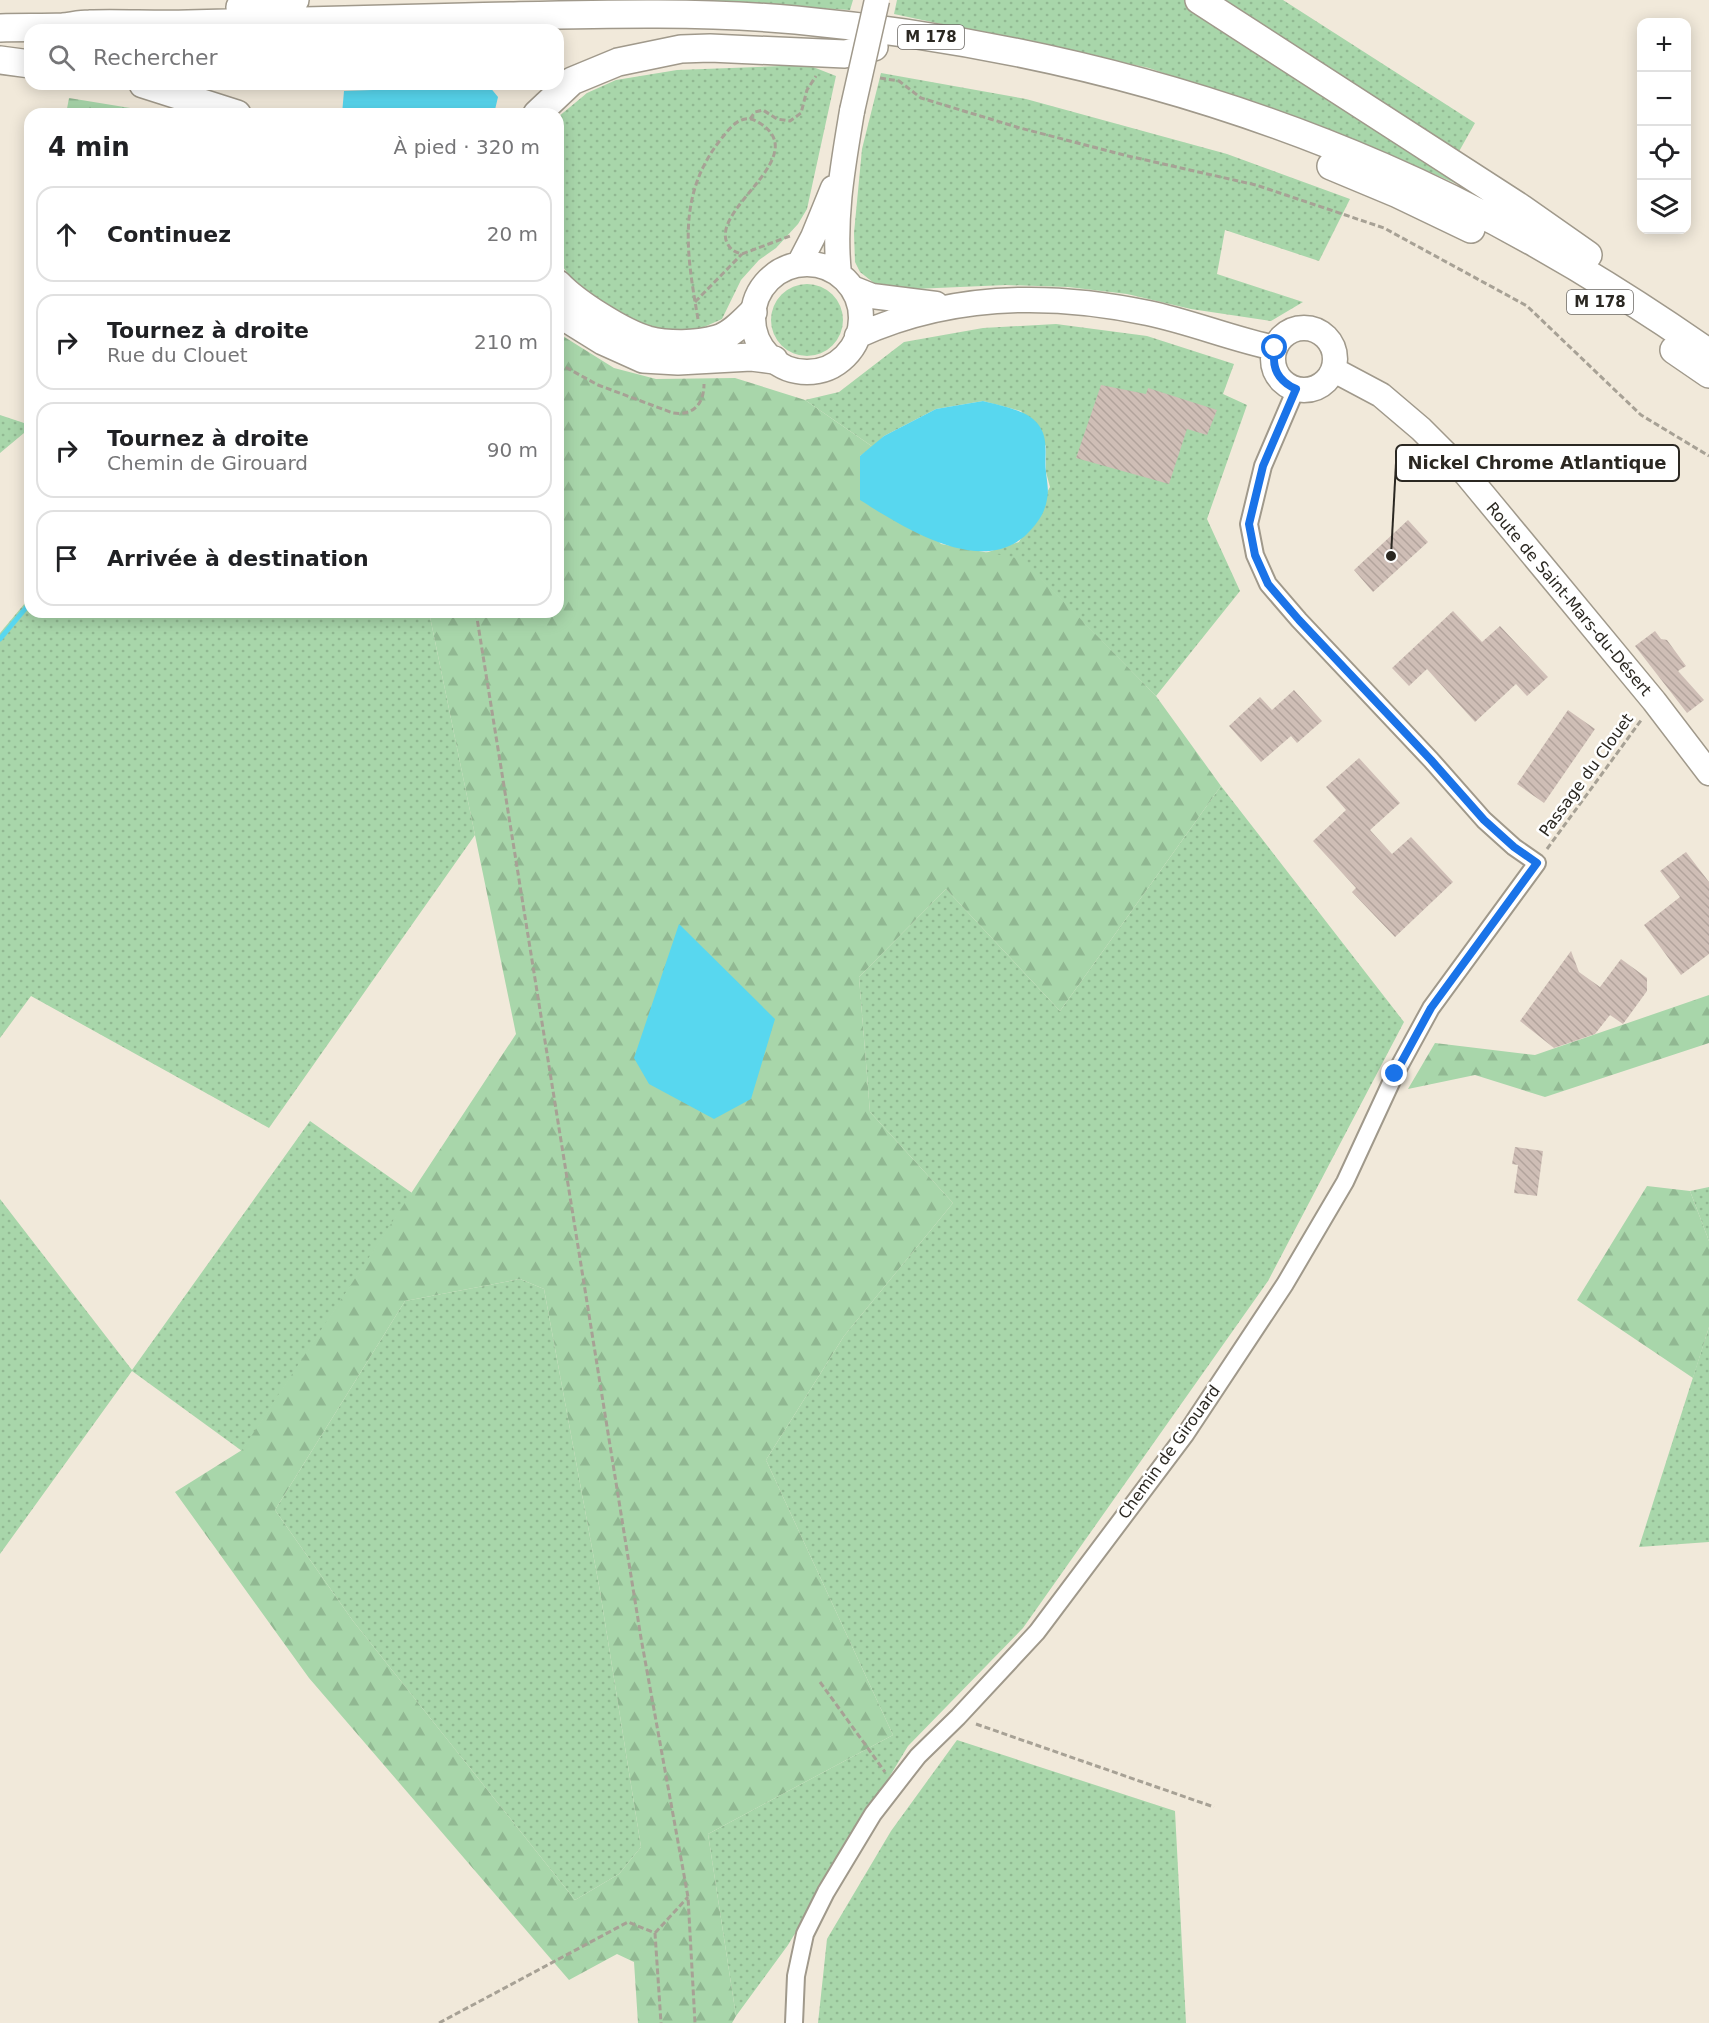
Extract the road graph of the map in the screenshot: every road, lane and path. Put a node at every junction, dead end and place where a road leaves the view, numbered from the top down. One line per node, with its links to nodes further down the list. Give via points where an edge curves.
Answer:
1 (295, 0): 4 (main road, via 154,16 100,17)
2 (877, 0): 21 (main road, bridge)
3 (1199, 0): 33 (main road, via 1521,208)
4 (84, 24): 35 (main road, M 178, via 672,14 792,20 913,34 1039,56 1259,118 1381,166 1559,256)
5 (0, 28): 6 (main road, M 178)
6 (24, 28)
7 (564, 34): 10 (main road, M 178, via 719,33)
8 (24, 45): 9 (main road)
9 (0, 46)
10 (874, 47): 15 (main road, via 845,54 681,49 618,62 572,81); 39 (main road, M 178, via 1075,83 1274,143 1398,194 1486,237 1582,290)
11 (0, 60): 12 (main road)
12 (24, 63)
13 (822, 72): 20 (path, via 812,80 801,113 790,121 777,119 763,110 754,112)
14 (876, 77): 42 (path, via 898,81 921,98 1020,128 1256,185 1384,228 1527,306 1641,415)
15 (564, 89)
16 (162, 90): 18 (main road)
17 (562, 90): 19 (main road)
18 (218, 108)
19 (543, 108)
20 (750, 118): 23 (path, via 770,133 774,152 764,174 727,226 725,237 729,247); 27 (path, via 735,123 723,135 691,199 687,239)
21 (843, 164): 24 (main road); 25 (main road, via 836,243)
22 (799, 237): 23 (path, via 789,235)
23 (742, 254): 27 (path)
24 (799, 264): 25 (main road, via 826,267); 29 (main road, via 775,274 764,284)
25 (845, 281): 28 (main road, via 872,296 925,304); 32 (main road, via 859,303 861,320)
26 (564, 289): 29 (main road, via 590,309 648,340 682,343 718,339)
27 (695, 302): 31 (path)
28 (959, 304): 32 (main road, via 928,310); 34 (main road, via 1007,300 1074,302 1147,312)
29 (753, 312): 36 (main road, via 754,330 761,347)
30 (564, 317): 36 (main road, via 603,341 644,359)
31 (698, 319)
32 (857, 336): 36 (main road, via 837,363 821,369 788,369)
33 (1709, 340)
34 (1275, 348): 38 (main road, via 1287,333 1296,329 1316,330 1331,342 1335,351); 41 (main road, via 1273,358 1279,378)
35 (1709, 353)
36 (774, 360)
37 (564, 366): 40 (path, via 598,385 681,414 698,406)
38 (1334, 370): 41 (main road, via 1322,385 1305,391); 44 (main road, Route de Saint-Mars-du-Désert, via 1382,395 1466,474)
39 (1709, 375)
40 (704, 384)
41 (1296, 389): 46 (street, via 1263,466 1249,524 1255,555 1268,584 1484,820)
42 (1709, 456)
43 (477, 618): 51 (path, via 641,1638)
44 (1654, 701): 45 (main road, Route de Saint-Mars-du-Désert); 46 (path, Passage du Clouet)
45 (1709, 773)
46 (1537, 863): 48 (street, Chemin de Girouard, via 1431,1008 1339,1192 1286,1284 1185,1435 1037,1632)
47 (819, 1682): 49 (path)
48 (958, 1717): 49 (street, Chemin de Girouard); 50 (path)
49 (895, 1785): 56 (street, Chemin de Girouard, via 873,1814 805,1934 795,1976)
50 (1214, 1807)
51 (688, 1897): 52 (path); 55 (path)
52 (655, 1933): 53 (path, via 628,1922); 54 (path)
53 (439, 2023)
54 (661, 2023)
55 (696, 2023)
56 (794, 2023)

